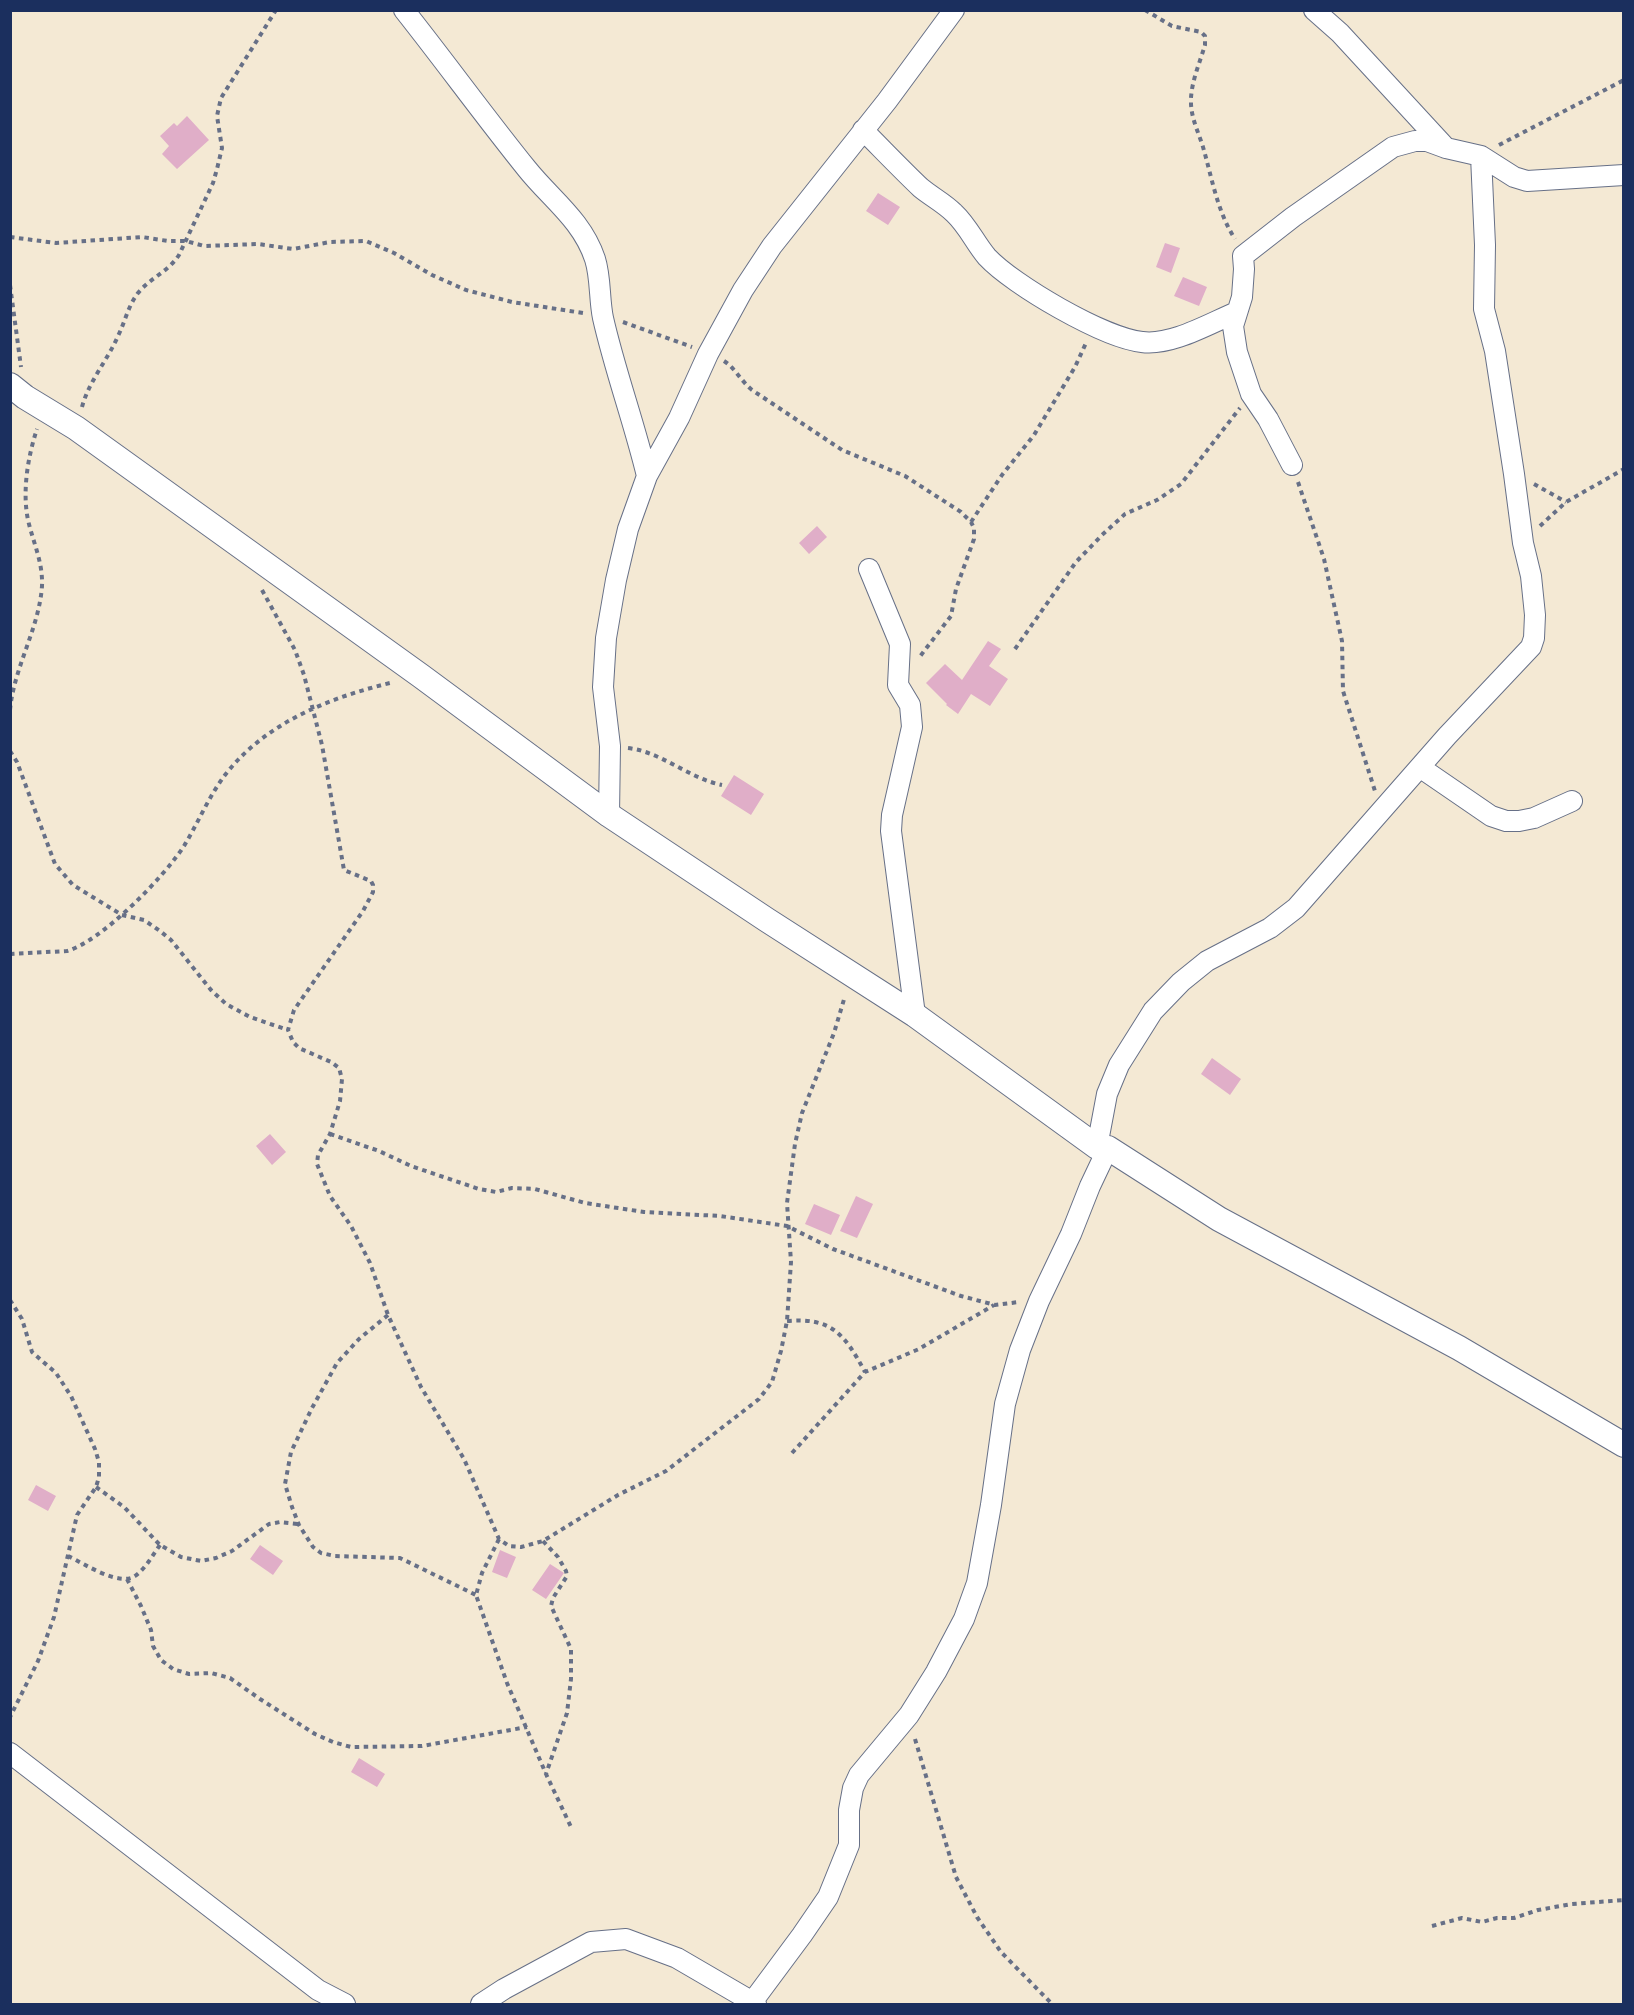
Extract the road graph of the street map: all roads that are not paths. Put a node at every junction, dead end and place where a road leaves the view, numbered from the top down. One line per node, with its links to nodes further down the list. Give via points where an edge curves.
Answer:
1 (405, 10): 11 (street, via 528,171 572,218 595,259 615,368)
2 (954, 10): 4 (street)
3 (1314, 10): 5 (street)
4 (863, 130): 8 (street, via 923,190 949,207 987,256 1008,274 1095,327 1143,342 1163,341); 11 (street, via 771,246 743,290)
5 (1446, 148): 6 (street); 8 (street, via 1427,141 1393,147 1245,254)
6 (1481, 156): 7 (street, via 1527,181); 13 (street, via 1484,309 1495,351 1523,543 1532,576 1534,638 1531,647)
7 (1623, 175)
8 (1237, 312): 10 (street, via 1233,326 1237,352 1251,394)
9 (26, 397): 15 (street, via 76,428)
10 (1292, 465)
11 (646, 476): 15 (street, via 628,529 606,638 603,687 610,746)
12 (869, 569): 16 (street, via 900,644 898,685 910,705 912,727 891,831)
13 (1420, 768): 14 (street, via 1491,816 1506,821 1534,818); 17 (street, via 1296,908 1270,928 1207,961 1153,1011 1119,1065 1107,1094)
14 (1572, 801)
15 (609, 815): 16 (street)
16 (915, 1015): 17 (street)
17 (1103, 1148): 18 (street, via 1219,1219 1459,1348); 20 (street, via 1071,1234 1038,1300 1020,1350 1005,1404 977,1583 964,1619 909,1715 859,1775 849,1810 849,1845 828,1897)
18 (1623, 1445)
19 (10, 1753): 21 (street, via 318,1990)
20 (754, 2003): 22 (street, via 677,1958 626,1939 591,1942)
21 (345, 2004)
22 (481, 2004)

